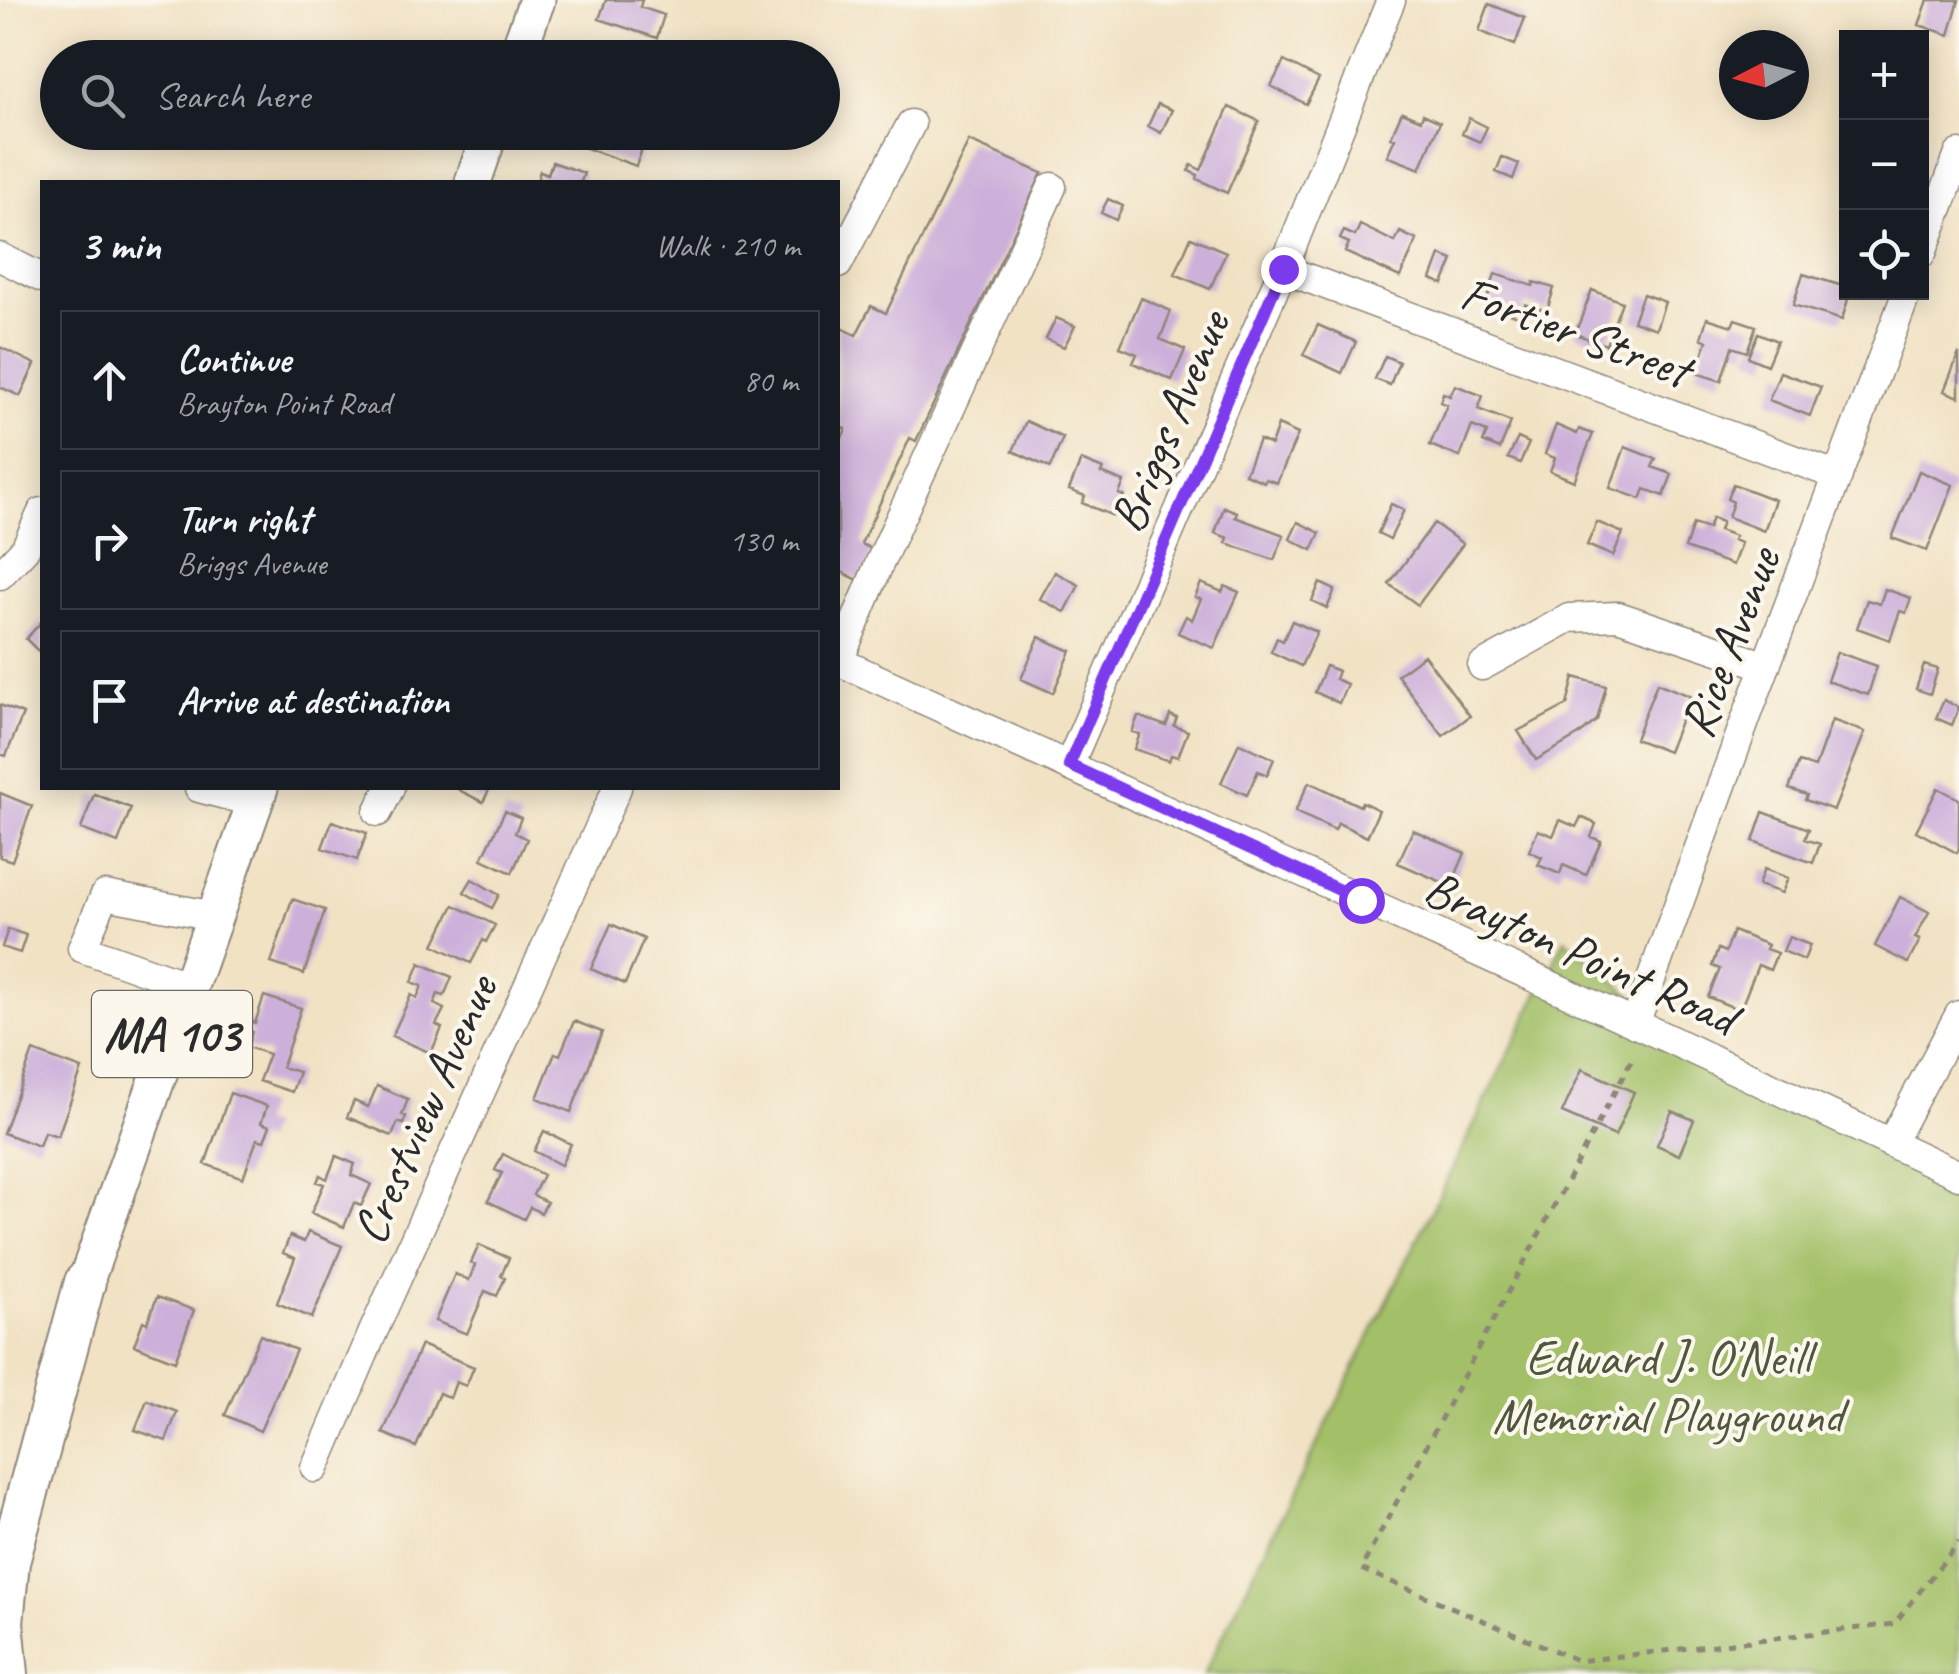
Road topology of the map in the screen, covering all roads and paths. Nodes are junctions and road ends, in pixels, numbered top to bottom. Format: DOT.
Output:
graph roads {
  1 [pos="536,0"];
  2 [pos="1391,0"];
  3 [pos="522,40"];
  4 [pos="911,124"];
  5 [pos="484,150"];
  6 [pos="1959,154"];
  7 [pos="474,180"];
  8 [pos="1052,187"];
  9 [pos="1929,234"];
  10 [pos="0,258"];
  11 [pos="840,260"];
  12 [pos="1283,269"];
  13 [pos="40,277"];
  14 [pos="1904,300"];
  15 [pos="1838,476"];
  16 [pos="40,516"];
  17 [pos="0,575"];
  18 [pos="840,600"];
  19 [pos="856,620"];
  20 [pos="840,656"];
  21 [pos="840,662"];
  22 [pos="1482,666"];
  23 [pos="1766,666"];
  24 [pos="1069,765"];
  25 [pos="216,790"];
  26 [pos="616,790"];
  27 [pos="258,795"];
  28 [pos="214,916"];
  29 [pos="189,986"];
  30 [pos="1959,1015"];
  31 [pos="1635,1024"];
  32 [pos="1631,1061"];
  33 [pos="1891,1143"];
  34 [pos="1959,1174"];
  35 [pos="85,1282"];
  36 [pos="315,1468"];
  37 [pos="0,1527"];
  38 [pos="1959,1542"];
  39 [pos="8,1674"];
  1 -- 3 [label="main road"];
  2 -- 12 [label="street, Briggs Avenue"];
  4 -- 11 [label="street"];
  5 -- 7 [label="main road"];
  6 -- 9 [label="street"];
  8 -- 19 [label="street"];
  10 -- 13 [label="street"];
  12 -- 15 [label="street, Fortier Street"];
  12 -- 24 [label="street, Briggs Avenue"];
  14 -- 15 [label="street, Rice Avenue"];
  15 -- 23 [label="street, Rice Avenue"];
  16 -- 17 [label="street"];
  18 -- 19 [label="street"];
  19 -- 20 [label="street"];
  21 -- 24 [label="street, Brayton Point Road"];
  22 -- 23 [label="street"];
  23 -- 31 [label="street, Rice Avenue"];
  24 -- 31 [label="street, Brayton Point Road"];
  25 -- 27 [label="street"];
  26 -- 36 [label="street, Crestview Avenue"];
  27 -- 28 [label="main road, MA 103"];
  28 -- 29 [label="main road, MA 103"];
  28 -- 29 [label="street"];
  29 -- 35 [label="main road, MA 103"];
  30 -- 33 [label="street"];
  31 -- 33 [label="street, Brayton Point Road"];
  32 -- 38 [label="path"];
  33 -- 34 [label="street, Brayton Point Road"];
  35 -- 37 [label="main road, MA 103"];
  35 -- 39 [label="highway"];
}
